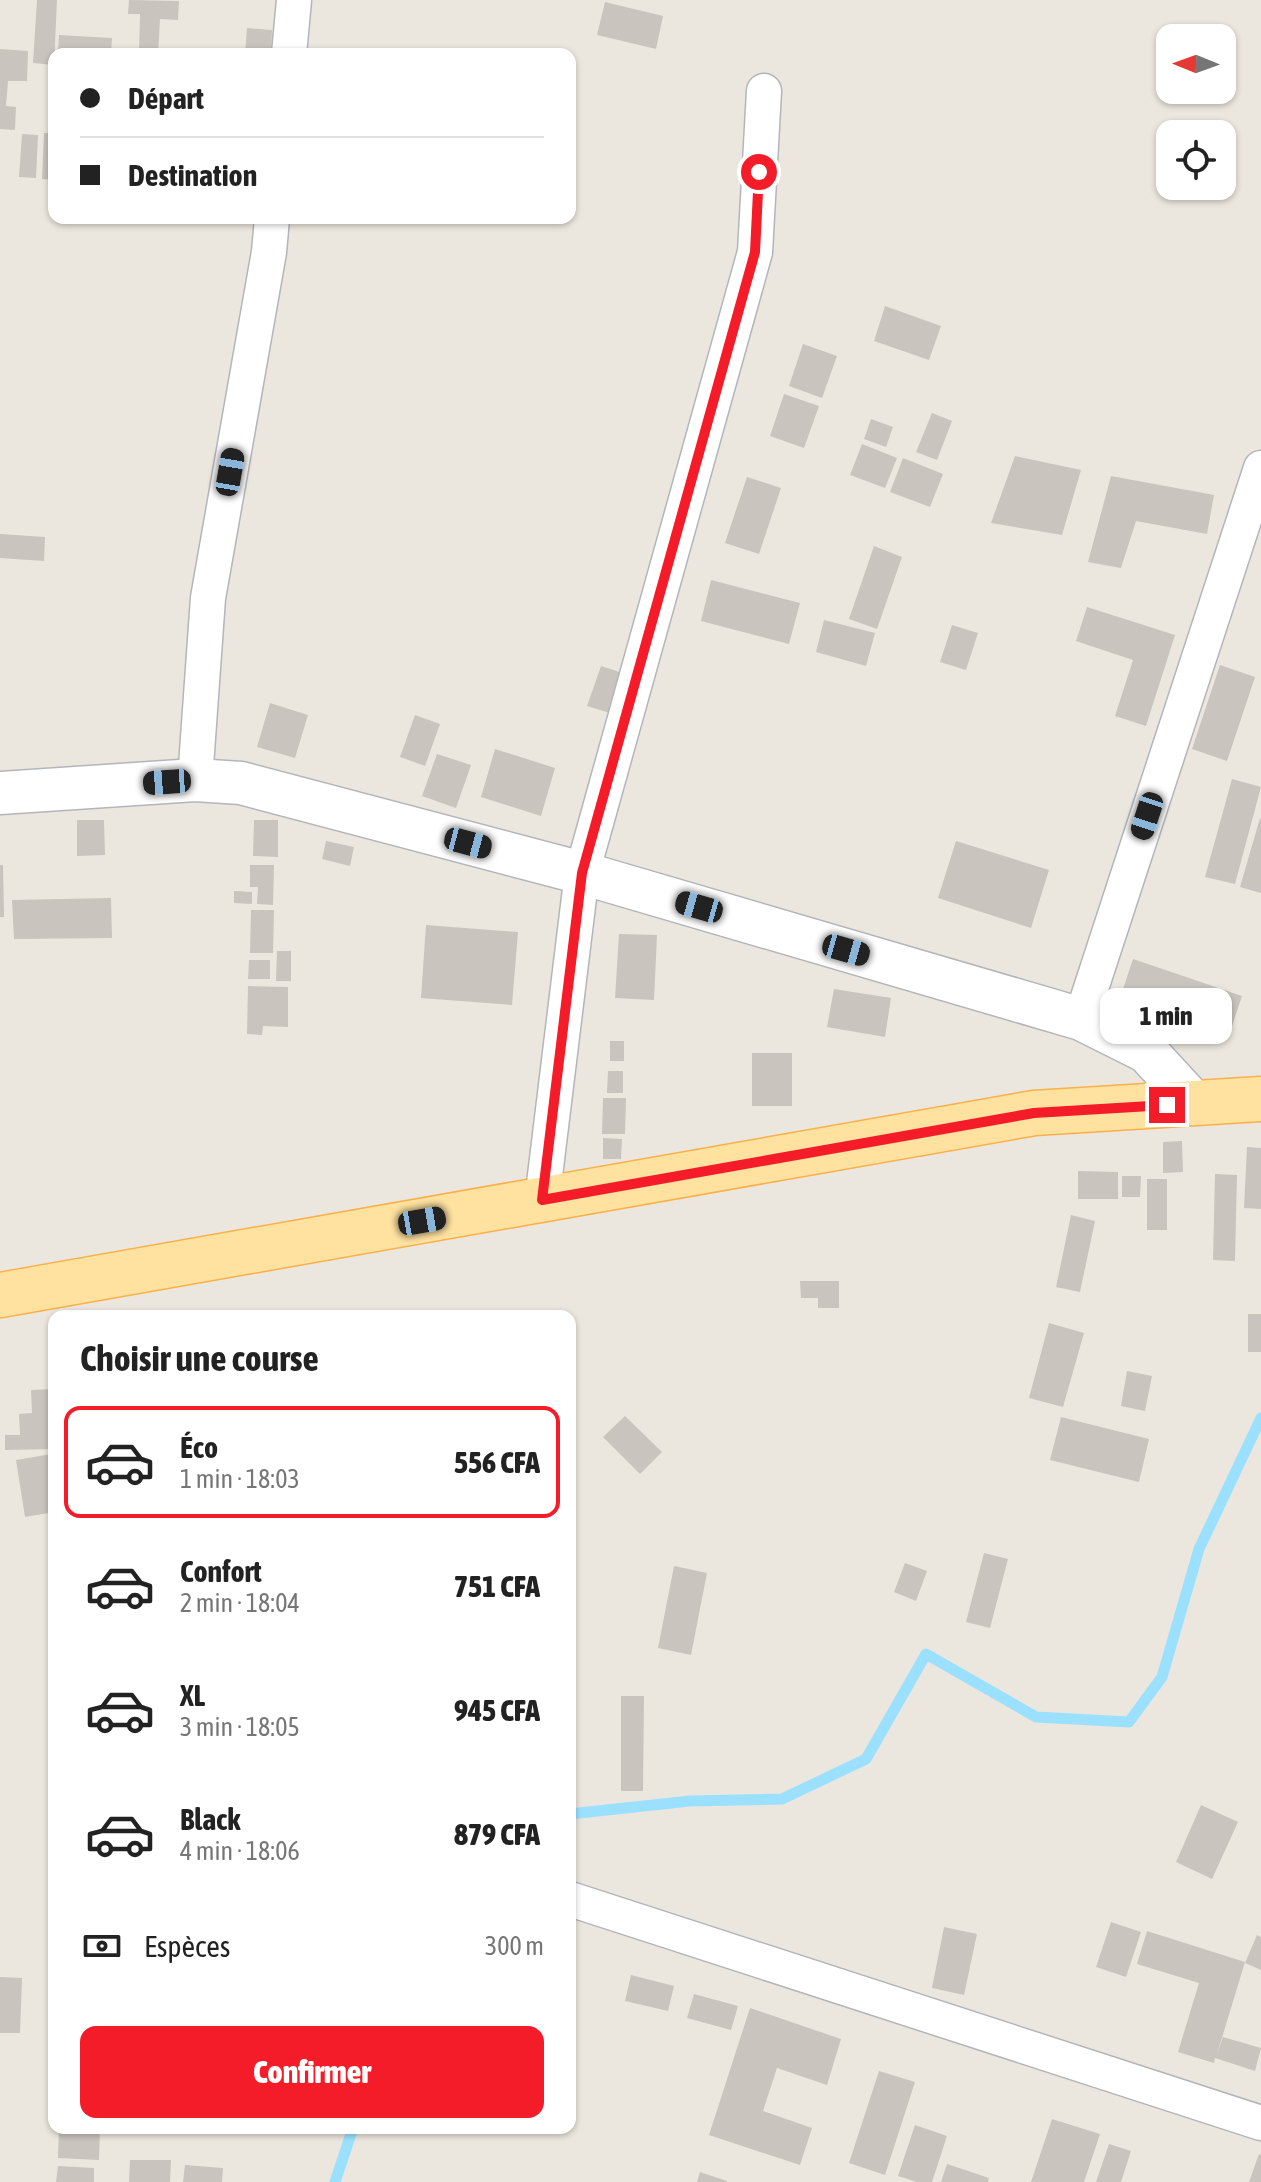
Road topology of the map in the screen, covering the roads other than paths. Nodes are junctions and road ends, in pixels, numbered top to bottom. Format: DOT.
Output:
graph roads {
  1 [pos="294,0"];
  2 [pos="290,48"];
  3 [pos="764,91"];
  4 [pos="271,224"];
  5 [pos="1261,468"];
  6 [pos="195,780"];
  7 [pos="0,793"];
  8 [pos="582,873"];
  9 [pos="1081,1019"];
  10 [pos="1261,1099"];
  11 [pos="1194,1103"];
  12 [pos="542,1200"];
  13 [pos="0,1295"];
  14 [pos="576,1901"];
  15 [pos="1261,2123"];
  1 -- 2 [label="street"];
  3 -- 8 [label="street"];
  4 -- 6 [label="street"];
  5 -- 9 [label="street"];
  6 -- 7 [label="street"];
  6 -- 8 [label="street"];
  8 -- 9 [label="street"];
  8 -- 12 [label="street"];
  9 -- 11 [label="street"];
  10 -- 11 [label="main road"];
  11 -- 12 [label="main road"];
  12 -- 13 [label="main road"];
  14 -- 15 [label="street"];
}
